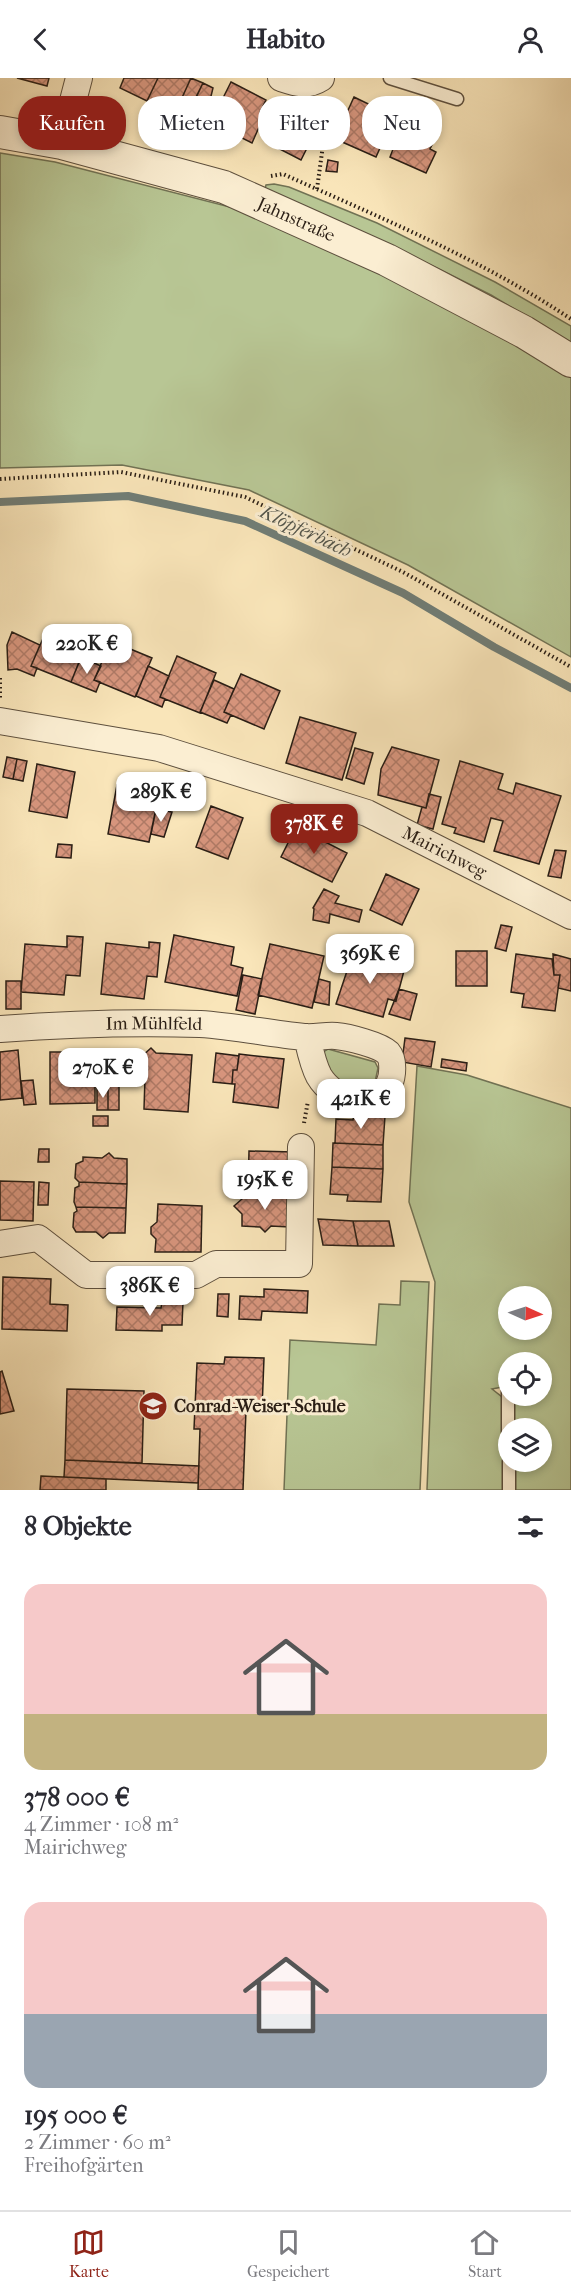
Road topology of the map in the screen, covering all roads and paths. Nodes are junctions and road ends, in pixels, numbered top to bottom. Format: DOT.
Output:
graph roads {
  1 [pos="79,78"];
  2 [pos="281,78"];
  3 [pos="390,78"];
  4 [pos="325,88"];
  5 [pos="74,96"];
  6 [pos="457,99"];
  7 [pos="0,132"];
  8 [pos="18,135"];
  9 [pos="88,150"];
  10 [pos="316,189"];
  11 [pos="571,361"];
  12 [pos="0,479"];
  13 [pos="571,667"];
  14 [pos="0,721"];
  15 [pos="571,916"];
  16 [pos="0,1029"];
  17 [pos="307,1037"];
  18 [pos="319,1076"];
  19 [pos="302,1147"];
  20 [pos="0,1244"];
  21 [pos="509,1472"];
  22 [pos="509,1490"];
  1 -- 5 [label="street"];
  2 -- 4 [label="street"];
  3 -- 6 [label="lane"];
  4 -- 10 [label="path"];
  7 -- 8 [label="street, Jahnstraße"];
  9 -- 11 [label="street, Jahnstraße"];
  12 -- 13 [label="path"];
  14 -- 15 [label="street, Mairichweg"];
  16 -- 17 [label="street, Im Mühlfeld"];
  17 -- 18 [label="street"];
  17 -- 18 [label="street, Im Mühlfeld"];
  18 -- 19 [label="path"];
  19 -- 20 [label="street"];
  21 -- 22 [label="lane"];
}
